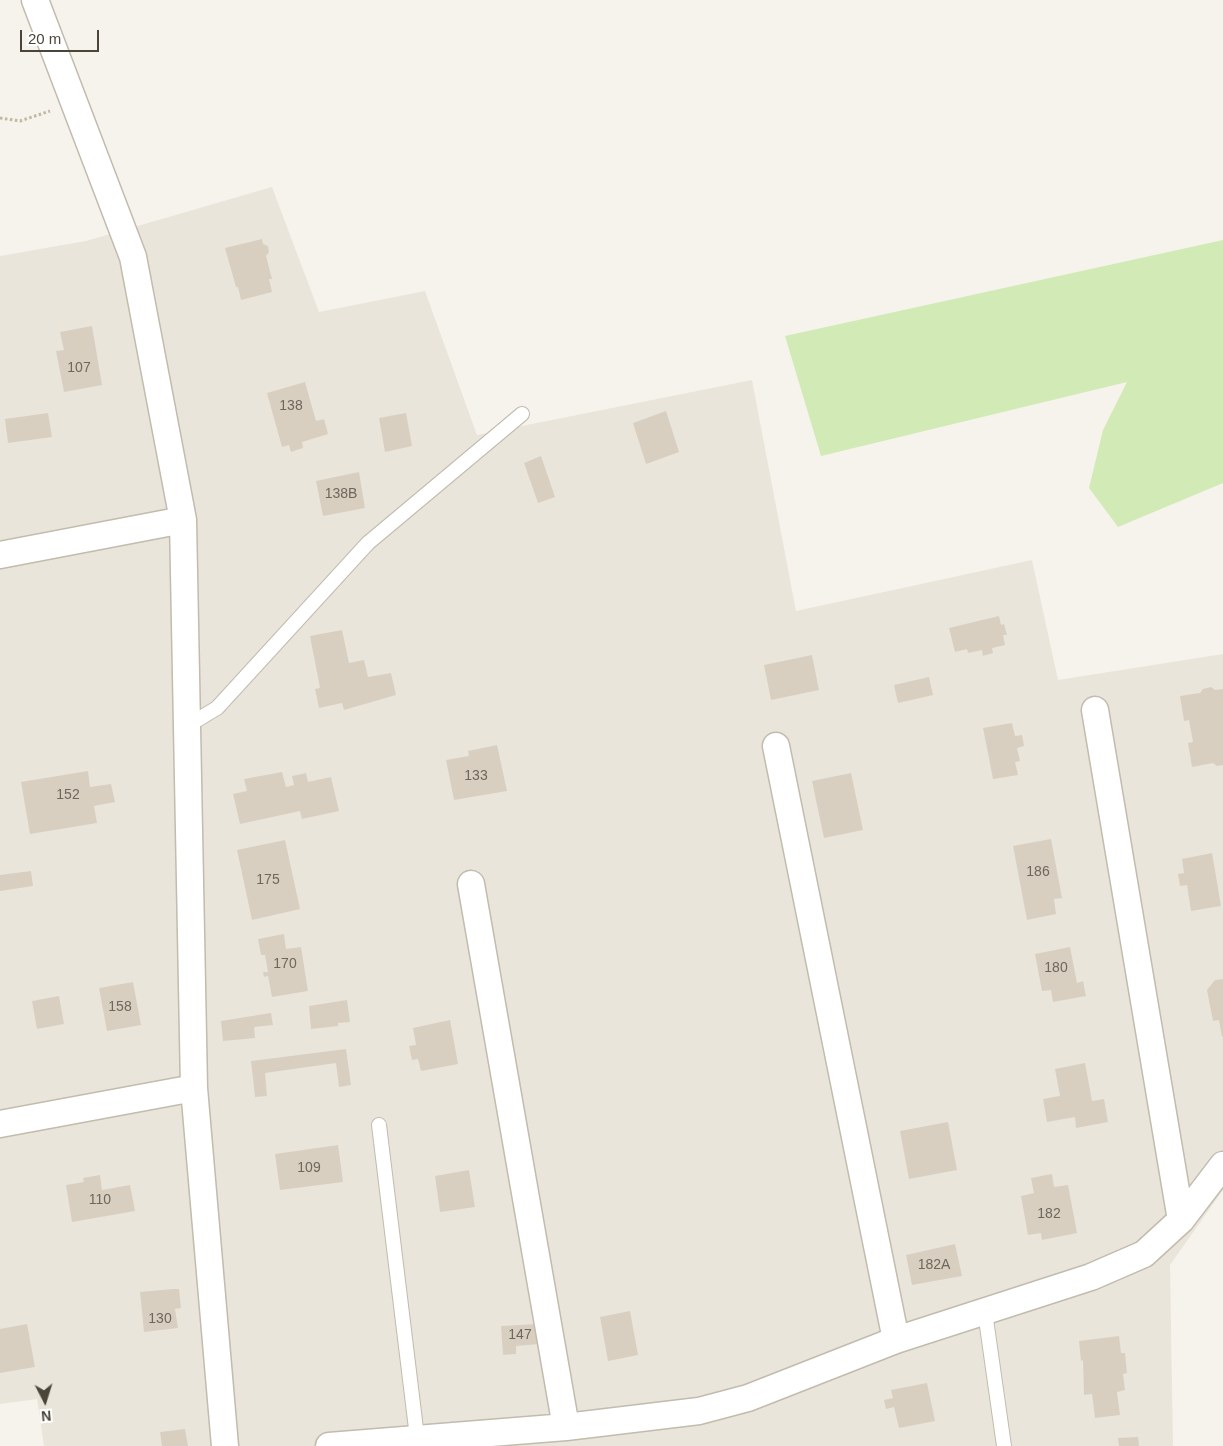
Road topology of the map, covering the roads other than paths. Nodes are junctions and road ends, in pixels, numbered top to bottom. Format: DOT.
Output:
graph roads {
  1 [pos="35,0"];
  2 [pos="522,414"];
  3 [pos="182,520"];
  4 [pos="0,556"];
  5 [pos="1095,710"];
  6 [pos="187,726"];
  7 [pos="776,746"];
  8 [pos="471,884"];
  9 [pos="194,1088"];
  10 [pos="0,1124"];
  11 [pos="379,1125"];
  12 [pos="1223,1165"];
  13 [pos="1181,1220"];
  14 [pos="985,1312"];
  15 [pos="896,1340"];
  16 [pos="566,1427"];
  17 [pos="417,1438"];
  18 [pos="225,1446"];
  19 [pos="329,1446"];
  20 [pos="1004,1446"];
  1 -- 3 [label="street"];
  2 -- 6 [label="lane"];
  3 -- 4 [label="street"];
  3 -- 6 [label="street"];
  5 -- 13 [label="street"];
  6 -- 9 [label="street"];
  7 -- 15 [label="street"];
  8 -- 16 [label="street"];
  9 -- 10 [label="street"];
  9 -- 18 [label="street"];
  11 -- 17 [label="lane"];
  12 -- 13 [label="street"];
  13 -- 14 [label="street"];
  14 -- 15 [label="street"];
  14 -- 20 [label="lane"];
  15 -- 16 [label="street"];
  16 -- 17 [label="street"];
  17 -- 19 [label="street"];
}
